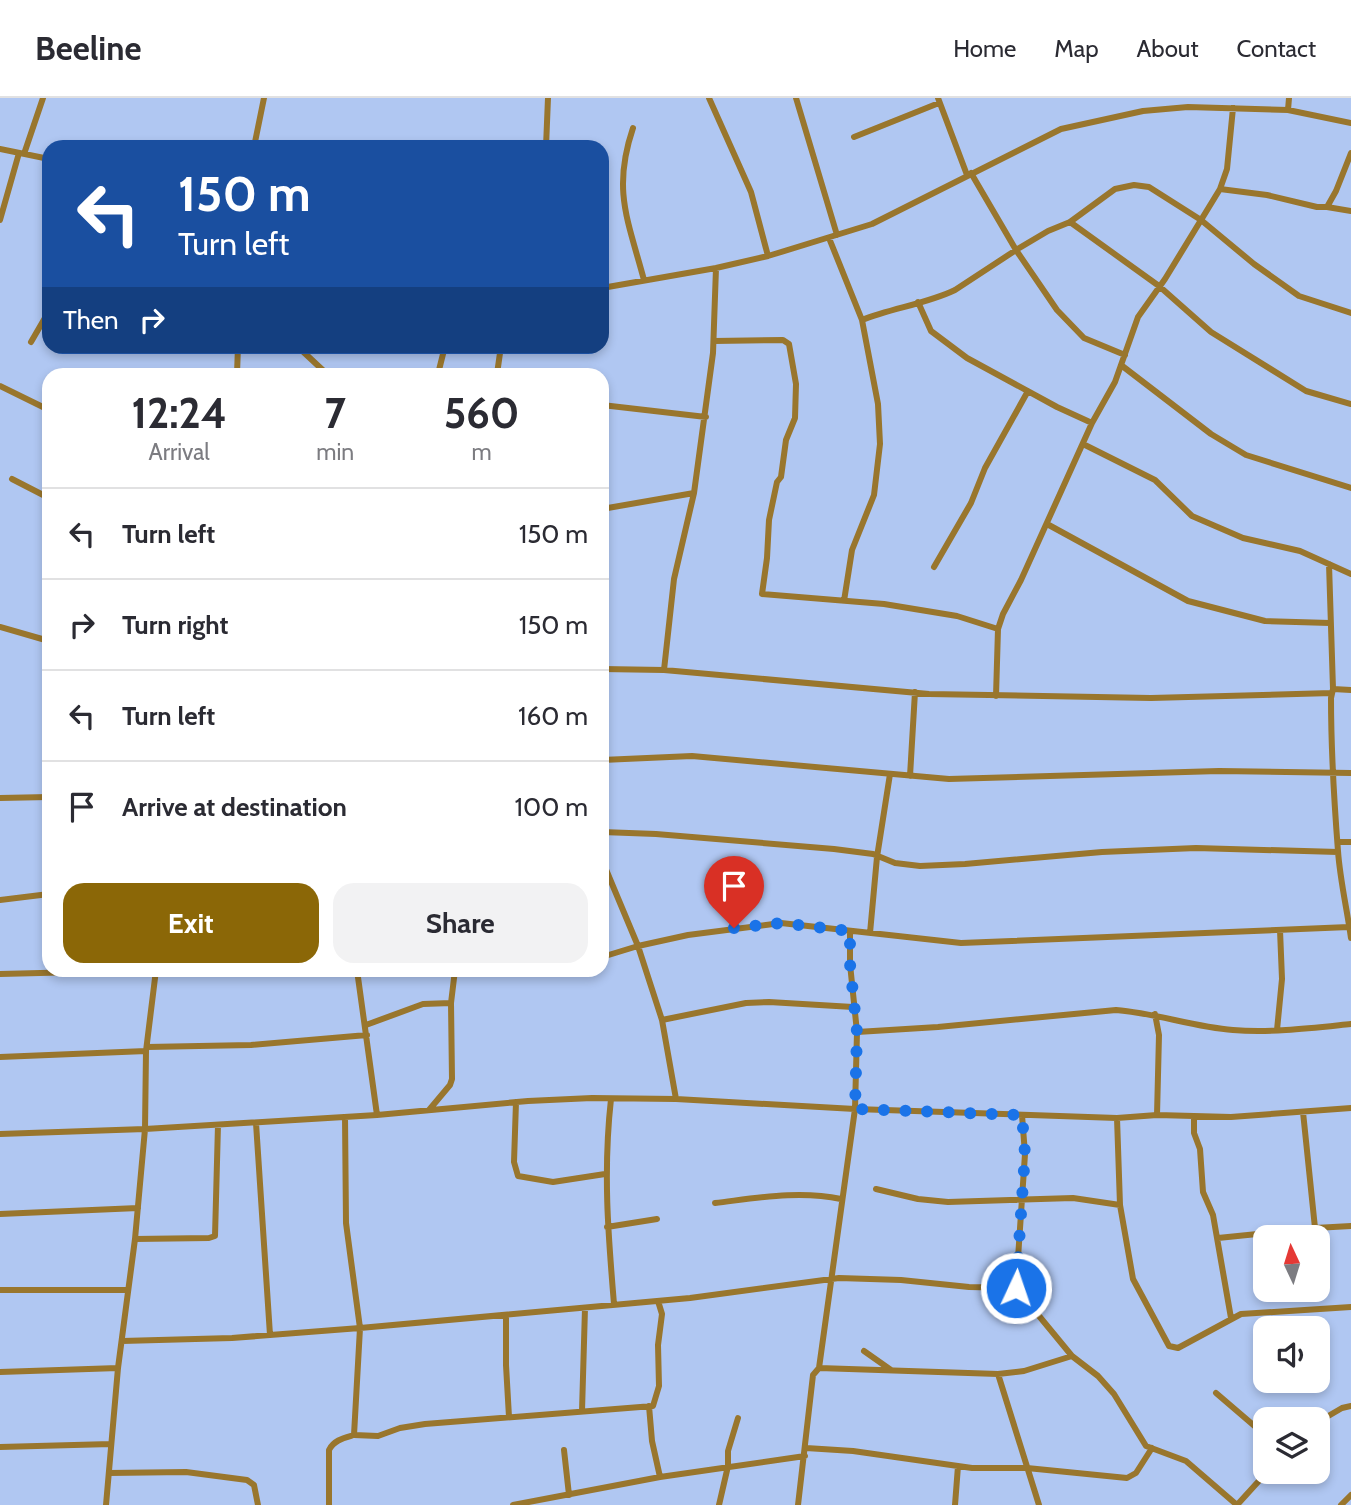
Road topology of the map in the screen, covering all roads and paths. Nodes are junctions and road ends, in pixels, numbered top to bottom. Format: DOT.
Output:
graph roads {
  1 [pos="43,98"];
  2 [pos="264,98"];
  3 [pos="548,98"];
  4 [pos="709,98"];
  5 [pos="796,98"];
  6 [pos="1289,98"];
  7 [pos="938,101"];
  8 [pos="1233,108"];
  9 [pos="1288,110"];
  10 [pos="1351,123"];
  11 [pos="633,128"];
  12 [pos="854,136"];
  13 [pos="255,140"];
  14 [pos="546,140"];
  15 [pos="0,149"];
  16 [pos="22,153"];
  17 [pos="1351,153"];
  18 [pos="42,157"];
  19 [pos="969,174"];
  20 [pos="1220,190"];
  21 [pos="1327,208"];
  22 [pos="1351,211"];
  23 [pos="0,220"];
  24 [pos="1201,220"];
  25 [pos="1070,222"];
  26 [pos="833,236"];
  27 [pos="1016,250"];
  28 [pos="768,256"];
  29 [pos="716,268"];
  30 [pos="644,280"];
  31 [pos="1159,286"];
  32 [pos="609,287"];
  33 [pos="918,302"];
  34 [pos="1351,313"];
  35 [pos="862,320"];
  36 [pos="42,324"];
  37 [pos="714,341"];
  38 [pos="31,342"];
  39 [pos="303,354"];
  40 [pos="1125,355"];
  41 [pos="1121,365"];
  42 [pos="315,368"];
  43 [pos="0,386"];
  44 [pos="1028,391"];
  45 [pos="1351,404"];
  46 [pos="609,406"];
  47 [pos="42,407"];
  48 [pos="706,417"];
  49 [pos="1092,423"];
  50 [pos="1083,444"];
  51 [pos="12,479"];
  52 [pos="1351,488"];
  53 [pos="694,493"];
  54 [pos="42,494"];
  55 [pos="609,508"];
  56 [pos="1046,524"];
  57 [pos="1329,564"];
  58 [pos="934,567"];
  59 [pos="1351,574"];
  60 [pos="844,601"];
  61 [pos="1330,623"];
  62 [pos="0,627"];
  63 [pos="998,629"];
  64 [pos="42,639"];
  65 [pos="609,669"];
  66 [pos="664,670"];
  67 [pos="1351,690"];
  68 [pos="1332,691"];
  69 [pos="915,692"];
  70 [pos="996,696"];
  71 [pos="609,760"];
  72 [pos="1333,772"];
  73 [pos="1351,773"];
  74 [pos="890,774"];
  75 [pos="910,776"];
  76 [pos="42,797"];
  77 [pos="0,798"];
  78 [pos="609,832"];
  79 [pos="1338,842"];
  80 [pos="1351,842"];
  81 [pos="1338,852"];
  82 [pos="877,857"];
  83 [pos="609,884"];
  84 [pos="42,895"];
  85 [pos="0,900"];
  86 [pos="1350,923"];
  87 [pos="1280,930"];
  88 [pos="850,931"];
  89 [pos="870,933"];
  90 [pos="1351,938"];
  91 [pos="638,946"];
  92 [pos="609,955"];
  93 [pos="42,973"];
  94 [pos="0,974"];
  95 [pos="157,977"];
  96 [pos="358,977"];
  97 [pos="454,977"];
  98 [pos="451,1003"];
  99 [pos="853,1007"];
  100 [pos="1155,1014"];
  101 [pos="662,1020"];
  102 [pos="1351,1024"];
  103 [pos="366,1026"];
  104 [pos="1277,1030"];
  105 [pos="857,1032"];
  106 [pos="367,1035"];
  107 [pos="146,1049"];
  108 [pos="0,1057"];
  109 [pos="676,1099"];
  110 [pos="611,1100"];
  111 [pos="516,1102"];
  112 [pos="1351,1108"];
  113 [pos="855,1109"];
  114 [pos="429,1111"];
  115 [pos="1303,1112"];
  116 [pos="377,1115"];
  117 [pos="1022,1115"];
  118 [pos="1157,1115"];
  119 [pos="345,1117"];
  120 [pos="1194,1117"];
  121 [pos="1117,1118"];
  122 [pos="256,1123"];
  123 [pos="218,1125"];
  124 [pos="145,1129"];
  125 [pos="0,1134"];
  126 [pos="605,1174"];
  127 [pos="876,1189"];
  128 [pos="1022,1198"];
  129 [pos="841,1199"];
  130 [pos="715,1203"];
  131 [pos="1119,1205"];
  132 [pos="138,1208"];
  133 [pos="0,1214"];
  134 [pos="657,1219"];
  135 [pos="1315,1225"];
  136 [pos="1351,1226"];
  137 [pos="607,1227"];
  138 [pos="1330,1227"];
  139 [pos="1253,1234"];
  140 [pos="1218,1238"];
  141 [pos="135,1239"];
  142 [pos="831,1280"];
  143 [pos="1016,1288"];
  144 [pos="0,1290"];
  145 [pos="128,1290"];
  146 [pos="658,1301"];
  147 [pos="614,1304"];
  148 [pos="1351,1307"];
  149 [pos="585,1308"];
  150 [pos="506,1315"];
  151 [pos="1231,1318"];
  152 [pos="360,1328"];
  153 [pos="270,1335"];
  154 [pos="122,1341"];
  155 [pos="864,1351"];
  156 [pos="1072,1356"];
  157 [pos="118,1368"];
  158 [pos="819,1368"];
  159 [pos="891,1370"];
  160 [pos="0,1372"];
  161 [pos="998,1374"];
  162 [pos="1216,1394"];
  163 [pos="649,1406"];
  164 [pos="1351,1406"];
  165 [pos="582,1411"];
  166 [pos="1330,1415"];
  167 [pos="509,1417"];
  168 [pos="738,1418"];
  169 [pos="1253,1425"];
  170 [pos="354,1435"];
  171 [pos="111,1444"];
  172 [pos="0,1447"];
  173 [pos="1152,1448"];
  174 [pos="564,1450"];
  175 [pos="806,1452"];
  176 [pos="728,1466"];
  177 [pos="958,1466"];
  178 [pos="1027,1468"];
  179 [pos="109,1473"];
  180 [pos="660,1477"];
  181 [pos="1256,1484"];
  182 [pos="569,1495"];
  183 [pos="1351,1495"];
  184 [pos="106,1505"];
  185 [pos="258,1505"];
  186 [pos="329,1505"];
  187 [pos="513,1505"];
  188 [pos="719,1505"];
  189 [pos="798,1505"];
  190 [pos="955,1505"];
  191 [pos="1039,1505"];
  192 [pos="1237,1505"];
  193 [pos="1341,1505"];
  1 -- 16 [label="street"];
  2 -- 13 [label="street"];
  3 -- 14 [label="street"];
  4 -- 28 [label="street"];
  5 -- 26 [label="street"];
  6 -- 9 [label="street"];
  7 -- 12 [label="street"];
  7 -- 19 [label="street"];
  8 -- 9 [label="street"];
  8 -- 19 [label="street"];
  8 -- 20 [label="street"];
  9 -- 10 [label="street"];
  11 -- 30 [label="street"];
  15 -- 16 [label="street"];
  16 -- 18 [label="street"];
  16 -- 23 [label="street"];
  17 -- 21 [label="street"];
  19 -- 26 [label="street"];
  19 -- 27 [label="street"];
  20 -- 21 [label="street"];
  20 -- 24 [label="street"];
  21 -- 22 [label="street"];
  24 -- 25 [label="street"];
  24 -- 31 [label="street"];
  24 -- 34 [label="street"];
  25 -- 27 [label="street"];
  25 -- 31 [label="street"];
  26 -- 28 [label="street"];
  26 -- 35 [label="street"];
  27 -- 33 [label="street"];
  27 -- 40 [label="street"];
  28 -- 29 [label="street"];
  29 -- 30 [label="street"];
  29 -- 37 [label="street"];
  30 -- 32 [label="street"];
  31 -- 40 [label="street"];
  31 -- 45 [label="street"];
  33 -- 35 [label="street"];
  33 -- 44 [label="street"];
  35 -- 60 [label="street"];
  36 -- 38 [label="street"];
  37 -- 48 [label="street"];
  37 -- 60 [label="street"];
  39 -- 42 [label="street"];
  40 -- 41 [label="street"];
  41 -- 49 [label="street"];
  41 -- 52 [label="street"];
  43 -- 47 [label="street"];
  44 -- 49 [label="street"];
  44 -- 58 [label="street"];
  46 -- 48 [label="street"];
  48 -- 53 [label="street"];
  49 -- 50 [label="street"];
  50 -- 56 [label="street"];
  50 -- 57 [label="street"];
  51 -- 54 [label="street"];
  53 -- 55 [label="street"];
  53 -- 66 [label="street"];
  56 -- 61 [label="street"];
  56 -- 63 [label="street"];
  57 -- 59 [label="street"];
  57 -- 61 [label="street"];
  60 -- 63 [label="street"];
  61 -- 68 [label="street"];
  62 -- 64 [label="street"];
  63 -- 70 [label="street"];
  65 -- 66 [label="street"];
  66 -- 69 [label="street"];
  67 -- 68 [label="street"];
  68 -- 70 [label="street"];
  68 -- 72 [label="street"];
  69 -- 70 [label="street"];
  69 -- 75 [label="street"];
  71 -- 74 [label="street"];
  72 -- 73 [label="street"];
  72 -- 75 [label="street"];
  72 -- 79 [label="street"];
  74 -- 75 [label="street"];
  74 -- 82 [label="street"];
  76 -- 77 [label="street"];
  78 -- 82 [label="street"];
  79 -- 80 [label="street"];
  79 -- 81 [label="street"];
  81 -- 82 [label="street"];
  81 -- 86 [label="street"];
  82 -- 89 [label="street"];
  83 -- 91 [label="street"];
  84 -- 85 [label="street"];
  86 -- 87 [label="street"];
  86 -- 90 [label="street"];
  87 -- 89 [label="street"];
  87 -- 104 [label="street"];
  88 -- 89 [label="street"];
  88 -- 91 [label="street"];
  88 -- 99 [label="street"];
  91 -- 92 [label="street"];
  91 -- 101 [label="street"];
  93 -- 94 [label="street"];
  95 -- 107 [label="street"];
  96 -- 103 [label="street"];
  97 -- 98 [label="street"];
  98 -- 103 [label="street"];
  98 -- 114 [label="street"];
  99 -- 101 [label="street"];
  99 -- 105 [label="street"];
  100 -- 104 [label="street"];
  100 -- 105 [label="street"];
  100 -- 118 [label="street"];
  101 -- 109 [label="street"];
  102 -- 104 [label="street"];
  103 -- 106 [label="street"];
  105 -- 113 [label="street"];
  106 -- 107 [label="street"];
  106 -- 116 [label="street"];
  107 -- 108 [label="street"];
  107 -- 124 [label="street"];
  109 -- 110 [label="street"];
  109 -- 113 [label="street"];
  110 -- 111 [label="street"];
  110 -- 126 [label="street"];
  111 -- 114 [label="street"];
  111 -- 126 [label="street"];
  112 -- 115 [label="street"];
  113 -- 117 [label="street"];
  113 -- 129 [label="street"];
  114 -- 116 [label="street"];
  115 -- 120 [label="street"];
  115 -- 135 [label="street"];
  116 -- 119 [label="street"];
  117 -- 121 [label="street"];
  117 -- 128 [label="street"];
  118 -- 120 [label="street"];
  118 -- 121 [label="street"];
  119 -- 122 [label="street"];
  119 -- 152 [label="street"];
  120 -- 140 [label="street"];
  121 -- 131 [label="street"];
  122 -- 123 [label="street"];
  122 -- 153 [label="street"];
  123 -- 124 [label="street"];
  123 -- 141 [label="street"];
  124 -- 125 [label="street"];
  124 -- 132 [label="street"];
  126 -- 137 [label="street"];
  127 -- 128 [label="street"];
  128 -- 131 [label="street"];
  128 -- 143 [label="street"];
  129 -- 130 [label="street"];
  129 -- 142 [label="street"];
  131 -- 151 [label="street"];
  132 -- 133 [label="street"];
  132 -- 141 [label="street"];
  134 -- 137 [label="street"];
  136 -- 138 [label="street"];
  137 -- 147 [label="street"];
  139 -- 140 [label="street"];
  140 -- 151 [label="street"];
  141 -- 145 [label="street"];
  142 -- 143 [label="street"];
  142 -- 146 [label="street"];
  142 -- 158 [label="street"];
  143 -- 156 [label="street"];
  144 -- 145 [label="street"];
  145 -- 154 [label="street"];
  146 -- 147 [label="street"];
  146 -- 163 [label="street"];
  147 -- 149 [label="street"];
  148 -- 151 [label="street"];
  149 -- 150 [label="street"];
  149 -- 165 [label="street"];
  150 -- 152 [label="street"];
  150 -- 167 [label="street"];
  152 -- 153 [label="street"];
  152 -- 170 [label="street"];
  153 -- 154 [label="street"];
  154 -- 157 [label="street"];
  155 -- 159 [label="street"];
  156 -- 161 [label="street"];
  156 -- 173 [label="street"];
  157 -- 160 [label="street"];
  157 -- 171 [label="street"];
  158 -- 159 [label="street"];
  158 -- 175 [label="street"];
  159 -- 161 [label="street"];
  161 -- 178 [label="street"];
  162 -- 169 [label="street"];
  163 -- 165 [label="street"];
  163 -- 180 [label="street"];
  164 -- 166 [label="street"];
  165 -- 167 [label="street"];
  167 -- 170 [label="street"];
  168 -- 176 [label="street"];
  170 -- 186 [label="street"];
  171 -- 172 [label="street"];
  171 -- 179 [label="street"];
  173 -- 178 [label="street"];
  173 -- 192 [label="street"];
  174 -- 182 [label="street"];
  175 -- 176 [label="street"];
  175 -- 177 [label="street"];
  175 -- 189 [label="street"];
  176 -- 180 [label="street"];
  176 -- 188 [label="street"];
  177 -- 178 [label="street"];
  177 -- 190 [label="street"];
  178 -- 191 [label="street"];
  179 -- 184 [label="street"];
  179 -- 185 [label="street"];
  180 -- 182 [label="street"];
  181 -- 192 [label="street"];
  182 -- 187 [label="street"];
  183 -- 193 [label="street"];
}
